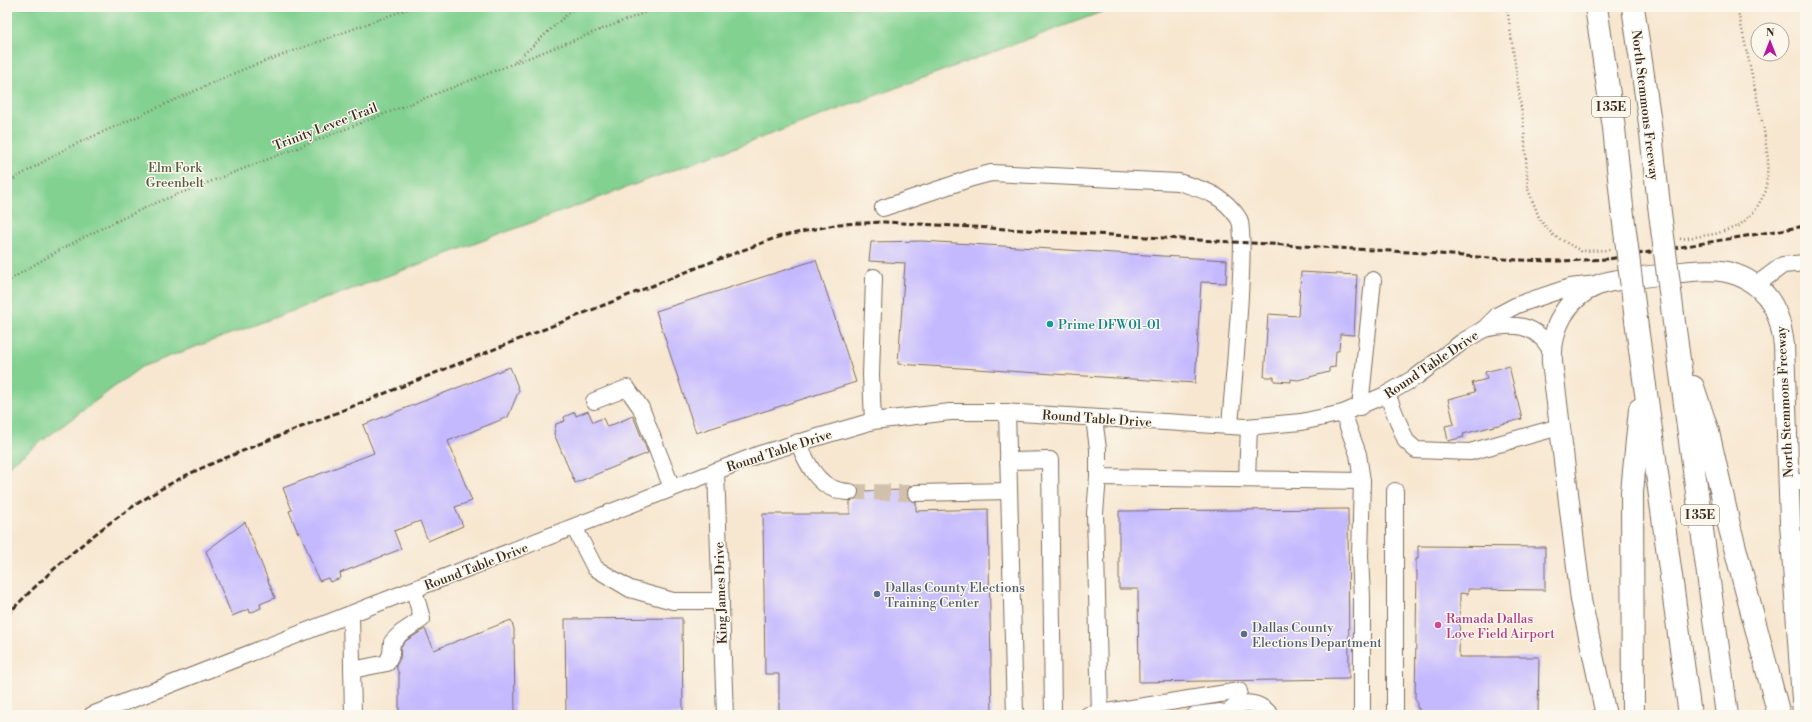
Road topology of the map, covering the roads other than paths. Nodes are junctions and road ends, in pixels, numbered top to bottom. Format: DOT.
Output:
graph roads {
  1 [pos="1596,7"];
  2 [pos="1633,7"];
  3 [pos="883,208"];
  4 [pos="1805,263"];
  5 [pos="874,276"];
  6 [pos="1373,280"];
  7 [pos="1599,284"];
  8 [pos="1756,285"];
  9 [pos="1484,329"];
  10 [pos="1676,338"];
  11 [pos="1551,351"];
  12 [pos="1644,374"];
  13 [pos="1387,394"];
  14 [pos="594,401"];
  15 [pos="1360,406"];
  16 [pos="1007,412"];
  17 [pos="1343,412"];
  18 [pos="1094,418"];
  19 [pos="873,421"];
  20 [pos="1230,426"];
  21 [pos="1248,427"];
  22 [pos="1559,427"];
  23 [pos="798,442"];
  24 [pos="1008,461"];
  25 [pos="716,471"];
  26 [pos="1098,477"];
  27 [pos="1247,479"];
  28 [pos="1362,481"];
  29 [pos="1797,482"];
  30 [pos="672,488"];
  31 [pos="1009,491"];
  32 [pos="1396,491"];
  33 [pos="850,492"];
  34 [pos="916,493"];
  35 [pos="574,527"];
  36 [pos="414,590"];
  37 [pos="721,601"];
  38 [pos="351,615"];
  39 [pos="352,670"];
  40 [pos="1240,691"];
  41 [pos="1096,714"];
  42 [pos="92,715"];
  43 [pos="353,715"];
  44 [pos="725,715"];
  45 [pos="1015,715"];
  46 [pos="1053,715"];
  47 [pos="1195,715"];
  48 [pos="1224,715"];
  49 [pos="1271,715"];
  50 [pos="1362,715"];
  51 [pos="1395,715"];
  52 [pos="1606,715"];
  53 [pos="1633,715"];
  54 [pos="1690,715"];
  55 [pos="1727,715"];
  56 [pos="1779,715"];
  57 [pos="1803,715"];
  1 -- 12 [label="highway, I 35E, bridge"];
  2 -- 10 [label="highway, North Stemmons Freeway / I 35E, bridge"];
  3 -- 20 [label="street"];
  4 -- 8 [label="street"];
  5 -- 19 [label="street"];
  6 -- 15 [label="street"];
  7 -- 8 [label="main road, North Stemmons Freeway"];
  7 -- 9 [label="street, Round Table Drive"];
  7 -- 11 [label="main road, North Stemmons Freeway"];
  8 -- 29 [label="main road, North Stemmons Freeway"];
  9 -- 11 [label="street, Round Table Drive"];
  9 -- 13 [label="street, Round Table Drive"];
  10 -- 55 [label="highway, North Stemmons Freeway / I 35E"];
  10 -- 56 [label="highway"];
  11 -- 22 [label="main road, North Stemmons Freeway"];
  12 -- 53 [label="highway"];
  12 -- 54 [label="highway, I 35E"];
  13 -- 15 [label="street, Round Table Drive"];
  13 -- 22 [label="street"];
  14 -- 30 [label="street"];
  15 -- 17 [label="street, Round Table Drive"];
  16 -- 18 [label="street, Round Table Drive"];
  16 -- 19 [label="street, Round Table Drive"];
  16 -- 24 [label="street"];
  17 -- 21 [label="street, Round Table Drive"];
  17 -- 28 [label="street"];
  18 -- 20 [label="street, Round Table Drive"];
  18 -- 26 [label="street"];
  19 -- 23 [label="street, Round Table Drive"];
  20 -- 21 [label="street, Round Table Drive"];
  21 -- 27 [label="street"];
  22 -- 52 [label="main road, North Stemmons Freeway"];
  23 -- 25 [label="street, Round Table Drive"];
  23 -- 33 [label="street"];
  24 -- 31 [label="street"];
  24 -- 46 [label="street"];
  25 -- 30 [label="street, Round Table Drive"];
  25 -- 37 [label="street, King James Drive"];
  26 -- 27 [label="street"];
  26 -- 41 [label="street"];
  27 -- 28 [label="street"];
  28 -- 50 [label="street"];
  29 -- 57 [label="main road, North Stemmons Freeway"];
  30 -- 35 [label="street, Round Table Drive"];
  31 -- 34 [label="street"];
  31 -- 45 [label="street"];
  32 -- 51 [label="street"];
  35 -- 36 [label="street, Round Table Drive"];
  35 -- 37 [label="street"];
  36 -- 38 [label="street, Round Table Drive"];
  36 -- 39 [label="street"];
  37 -- 44 [label="street, King James Drive"];
  38 -- 39 [label="street"];
  38 -- 42 [label="street, Round Table Drive"];
  39 -- 43 [label="street"];
  40 -- 41 [label="street"];
  47 -- 48 [label="street"];
  48 -- 49 [label="street"];
}
